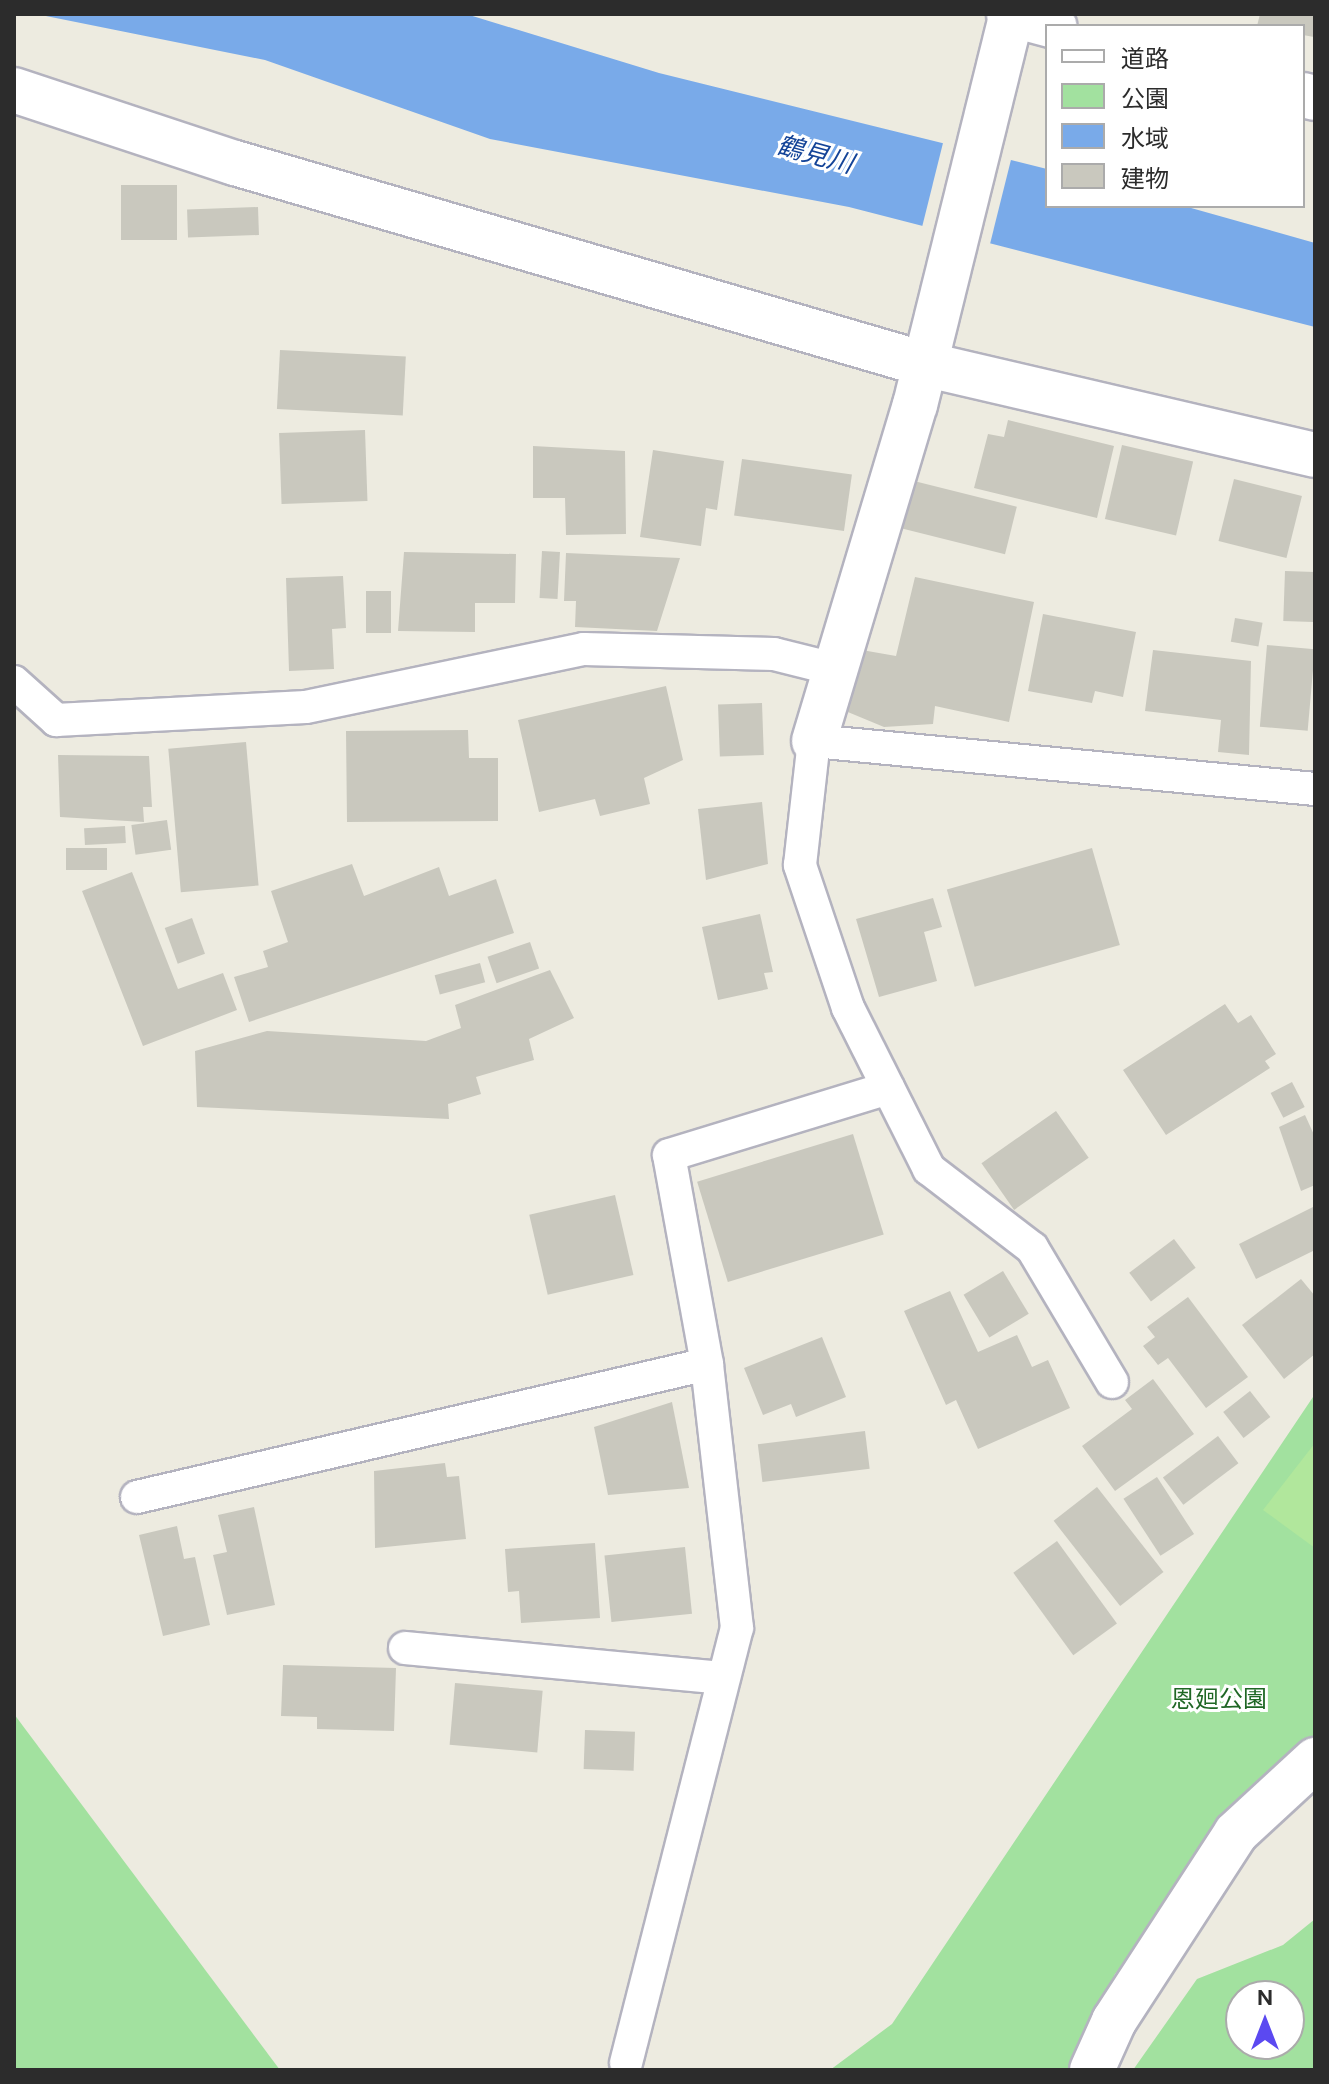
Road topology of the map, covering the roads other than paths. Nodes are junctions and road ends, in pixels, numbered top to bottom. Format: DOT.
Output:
graph roads {
  1 [pos="1010,21"];
  2 [pos="1045,25"];
  3 [pos="14,90"];
  4 [pos="927,351"];
  5 [pos="1315,455"];
  6 [pos="838,670"];
  7 [pos="14,682"];
  8 [pos="814,741"];
  9 [pos="1315,789"];
  10 [pos="888,1088"];
  11 [pos="707,1364"];
  12 [pos="1112,1382"];
  13 [pos="137,1497"];
  14 [pos="405,1648"];
  15 [pos="722,1678"];
  16 [pos="1315,1760"];
  17 [pos="626,2063"];
  18 [pos="1092,2070"];
  1 -- 2 [label="street"];
  1 -- 4 [label="street"];
  3 -- 4 [label="street"];
  4 -- 5 [label="street"];
  4 -- 6 [label="street"];
  6 -- 7 [label="lane"];
  6 -- 8 [label="street"];
  8 -- 9 [label="lane"];
  8 -- 10 [label="lane"];
  10 -- 11 [label="lane"];
  10 -- 12 [label="lane"];
  11 -- 13 [label="lane"];
  11 -- 15 [label="lane"];
  14 -- 15 [label="lane"];
  15 -- 17 [label="lane"];
  16 -- 18 [label="street"];
}
